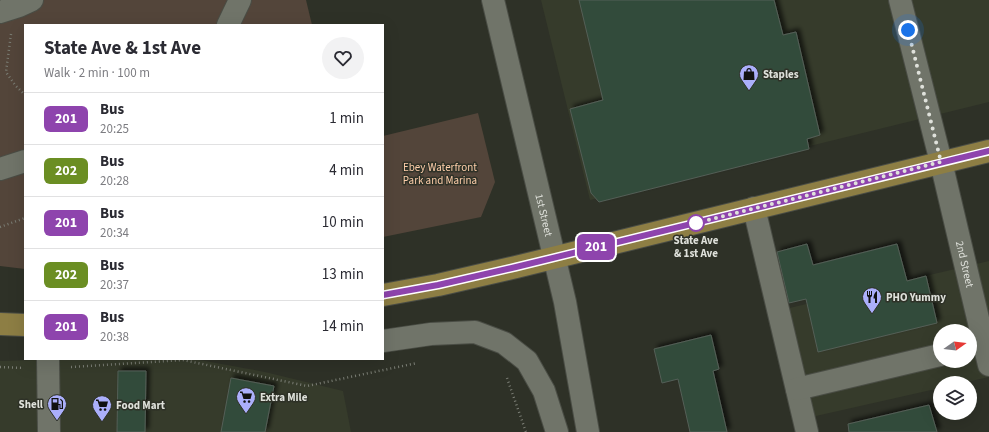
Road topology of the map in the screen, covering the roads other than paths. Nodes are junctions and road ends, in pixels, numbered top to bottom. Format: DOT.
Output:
graph roads {
  1 [pos="32,0"];
  2 [pos="240,0"];
  3 [pos="493,0"];
  4 [pos="900,0"];
  5 [pos="6,20"];
  6 [pos="228,24"];
  7 [pos="989,151"];
  8 [pos="24,161"];
  9 [pos="941,162"];
  10 [pos="0,169"];
  11 [pos="754,208"];
  12 [pos="554,257"];
  13 [pos="384,295"];
  14 [pos="983,316"];
  15 [pos="0,324"];
  16 [pos="24,324"];
  17 [pos="384,341"];
  18 [pos="984,356"];
  19 [pos="933,357"];
  20 [pos="48,364"];
  21 [pos="797,389"];
  22 [pos="49,432"];
  23 [pos="556,432"];
  24 [pos="588,432"];
  25 [pos="807,432"];
  1 -- 5 [label="street"];
  2 -- 6 [label="street"];
  3 -- 12 [label="street, 1st Street"];
  4 -- 9 [label="street, 2nd Street"];
  7 -- 9 [label="main road"];
  8 -- 10 [label="street"];
  9 -- 11 [label="main road"];
  9 -- 14 [label="street, 2nd Street"];
  11 -- 12 [label="main road"];
  11 -- 21 [label="street"];
  12 -- 13 [label="main road"];
  12 -- 24 [label="street, 1st Street"];
  14 -- 18 [label="street, 2nd Street"];
  15 -- 16 [label="main road"];
  17 -- 23 [label="street"];
  19 -- 21 [label="street"];
  20 -- 22 [label="street"];
  21 -- 25 [label="street"];
}
